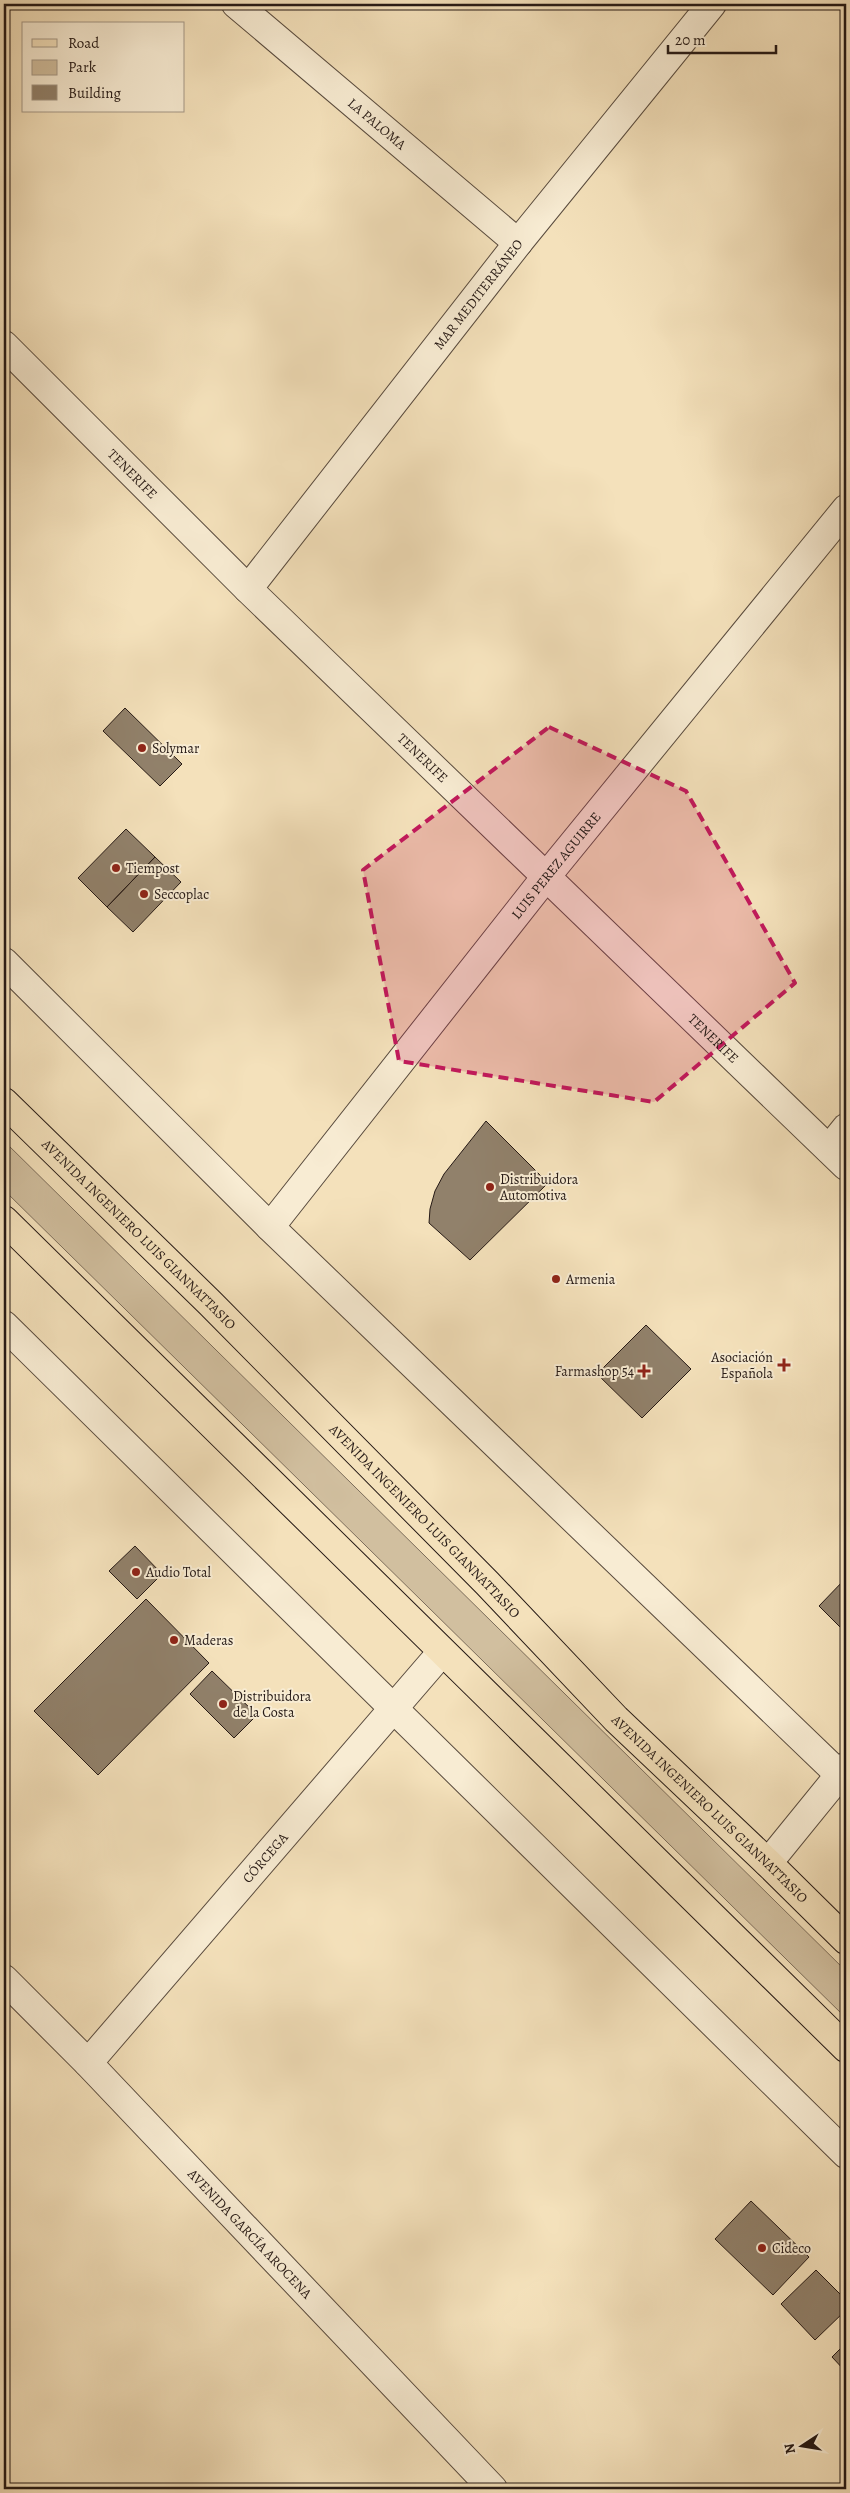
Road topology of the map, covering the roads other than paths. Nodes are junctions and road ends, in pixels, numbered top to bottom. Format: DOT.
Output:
graph roads {
  1 [pos="236,4"];
  2 [pos="712,4"];
  3 [pos="518,243"];
  4 [pos="4,345"];
  5 [pos="846,508"];
  6 [pos="248,589"];
  7 [pos="546,878"];
  8 [pos="4,962"];
  9 [pos="4,1102"];
  10 [pos="846,1128"];
  11 [pos="838,1158"];
  12 [pos="4,1220"];
  13 [pos="270,1226"];
  14 [pos="4,1325"];
  15 [pos="442,1652"];
  16 [pos="393,1709"];
  17 [pos="844,1774"];
  18 [pos="768,1863"];
  19 [pos="846,1940"];
  20 [pos="4,1979"];
  21 [pos="846,2048"];
  22 [pos="88,2063"];
  23 [pos="846,2154"];
  24 [pos="493,2489"];
  1 -- 3 [label="street, LA PALOMA"];
  2 -- 3 [label="street, MAR MEDITERRÁNEO"];
  3 -- 6 [label="street, MAR MEDITERRÁNEO"];
  4 -- 6 [label="street, TENERIFE"];
  5 -- 7 [label="street, LUIS PEREZ AGUIRRE"];
  6 -- 7 [label="street, TENERIFE"];
  7 -- 11 [label="street, TENERIFE"];
  7 -- 13 [label="street, LUIS PEREZ AGUIRRE"];
  8 -- 13 [label="street"];
  9 -- 18 [label="main road, AVENIDA INGENIERO LUIS GIANNATTASIO"];
  10 -- 11 [label="street"];
  12 -- 15 [label="main road"];
  13 -- 17 [label="street"];
  14 -- 16 [label="street"];
  15 -- 16 [label="street, CÓRCEGA"];
  15 -- 21 [label="main road"];
  16 -- 22 [label="street, CÓRCEGA"];
  16 -- 23 [label="street"];
  17 -- 18 [label="street"];
  18 -- 19 [label="main road, AVENIDA INGENIERO LUIS GIANNATTASIO"];
  20 -- 22 [label="street, AVENIDA GARCÍA AROCENA"];
  22 -- 24 [label="street, AVENIDA GARCÍA AROCENA"];
}
